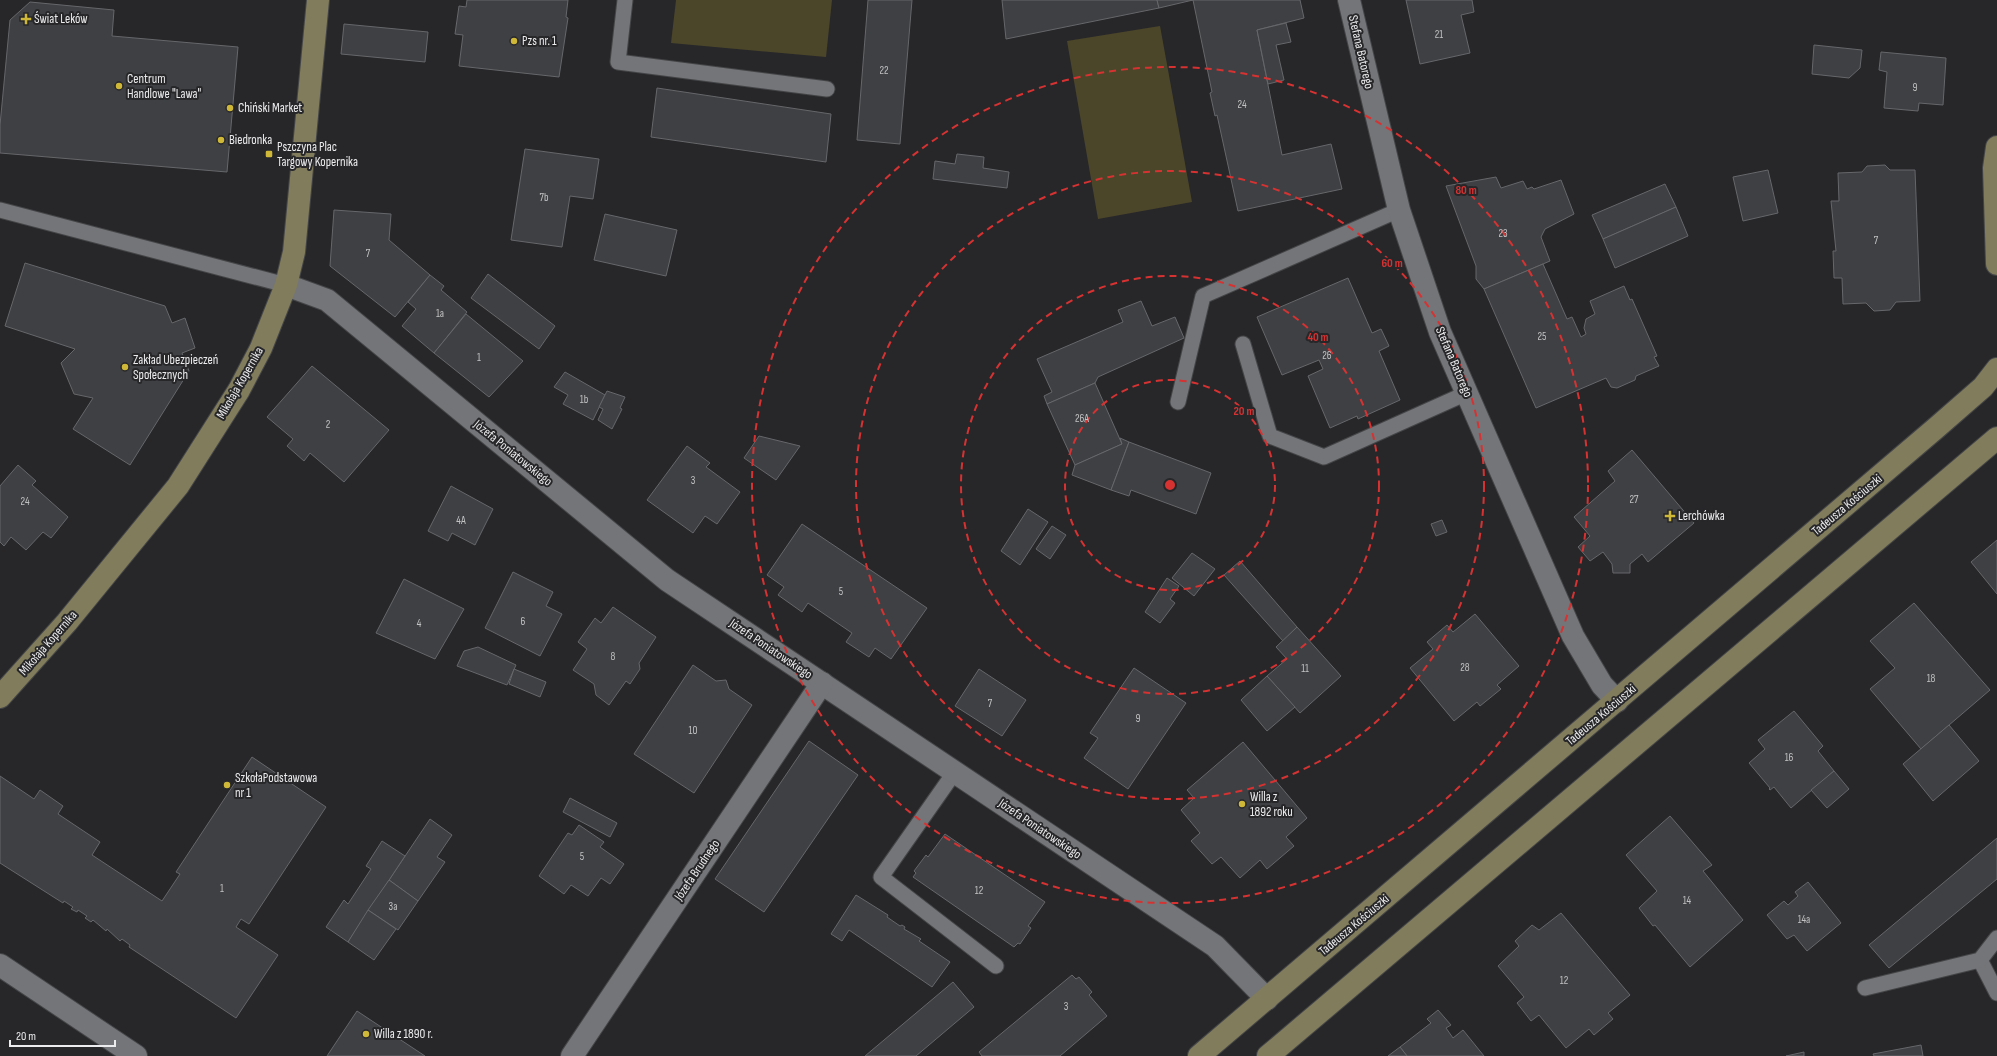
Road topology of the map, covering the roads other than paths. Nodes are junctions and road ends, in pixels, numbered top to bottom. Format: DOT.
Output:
graph roads {
  1 [pos="318,0"];
  2 [pos="625,0"];
  3 [pos="1349,0"];
  4 [pos="827,90"];
  5 [pos="1997,147"];
  6 [pos="0,210"];
  7 [pos="1399,210"];
  8 [pos="1997,264"];
  9 [pos="286,285"];
  10 [pos="1243,344"];
  11 [pos="1997,369"];
  12 [pos="1467,393"];
  13 [pos="1178,402"];
  14 [pos="1997,438"];
  15 [pos="822,683"];
  16 [pos="0,697"];
  17 [pos="1617,701"];
  18 [pos="954,773"];
  19 [pos="1997,938"];
  20 [pos="1980,960"];
  21 [pos="0,965"];
  22 [pos="996,966"];
  23 [pos="1865,988"];
  24 [pos="1997,993"];
  25 [pos="1267,999"];
  26 [pos="136,1056"];
  27 [pos="572,1056"];
  28 [pos="1199,1056"];
  29 [pos="1268,1056"];
  1 -- 9 [label="street, Mikołaja Kopernika"];
  2 -- 4 [label="lane"];
  3 -- 7 [label="street, Stefana Batorego"];
  5 -- 8 [label="street"];
  6 -- 9 [label="lane"];
  7 -- 12 [label="street, Stefana Batorego"];
  7 -- 13 [label="lane"];
  9 -- 15 [label="street, Józefa Poniatowskiego"];
  9 -- 16 [label="street, Mikołaja Kopernika"];
  10 -- 12 [label="lane"];
  11 -- 17 [label="street, Tadeusza Kościuszki"];
  12 -- 17 [label="street, Stefana Batorego"];
  14 -- 29 [label="street"];
  15 -- 18 [label="street, Józefa Poniatowskiego"];
  15 -- 27 [label="street, Józefa Brudnego"];
  17 -- 25 [label="street, Tadeusza Kościuszki"];
  18 -- 22 [label="lane"];
  18 -- 25 [label="street, Józefa Poniatowskiego"];
  19 -- 20 [label="lane"];
  20 -- 23 [label="lane"];
  20 -- 24 [label="lane"];
  21 -- 26 [label="street"];
  25 -- 28 [label="street, Tadeusza Kościuszki"];
}
